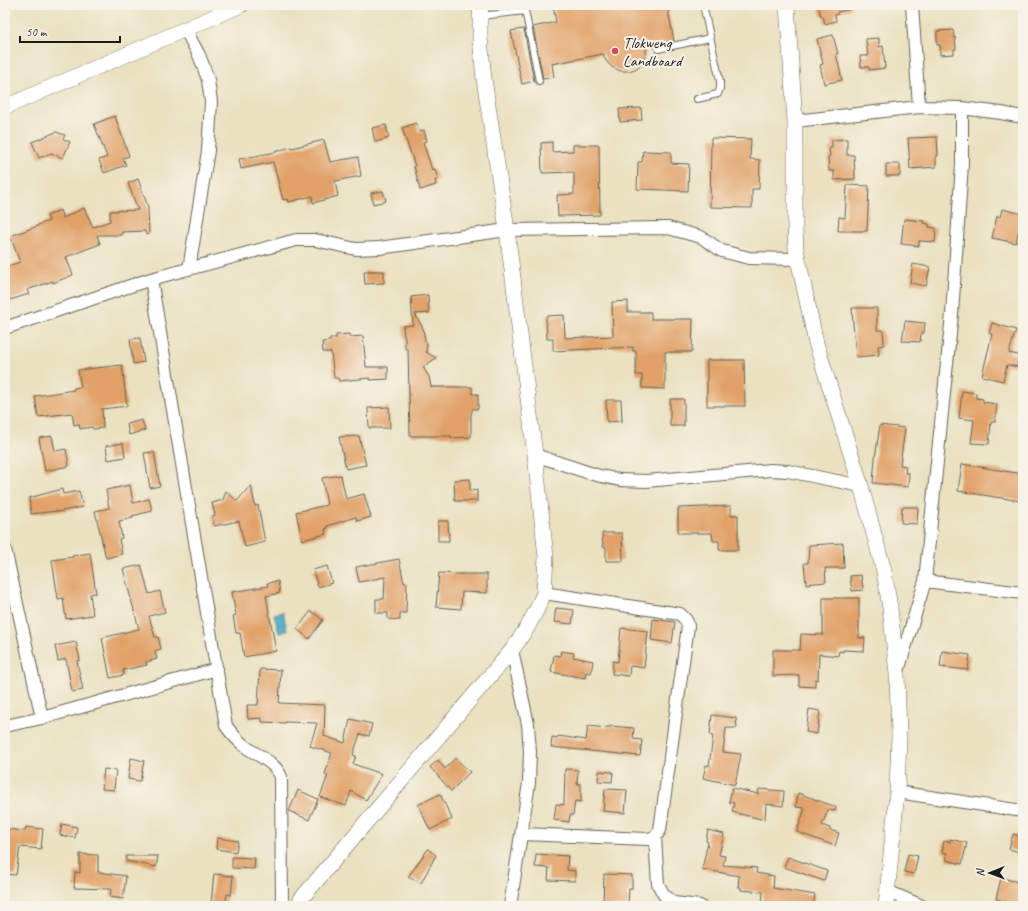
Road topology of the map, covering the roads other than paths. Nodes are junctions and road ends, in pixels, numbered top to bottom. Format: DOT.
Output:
graph roads {
  1 [pos="241,5"];
  2 [pos="703,5"];
  3 [pos="787,5"];
  4 [pos="912,5"];
  5 [pos="525,8"];
  6 [pos="480,11"];
  7 [pos="185,29"];
  8 [pos="710,38"];
  9 [pos="658,49"];
  10 [pos="539,81"];
  11 [pos="697,99"];
  12 [pos="5,107"];
  13 [pos="919,108"];
  14 [pos="962,108"];
  15 [pos="1023,118"];
  16 [pos="795,121"];
  17 [pos="507,230"];
  18 [pos="798,259"];
  19 [pos="189,269"];
  20 [pos="151,279"];
  21 [pos="5,328"];
  22 [pos="535,455"];
  23 [pos="861,486"];
  24 [pos="5,549"];
  25 [pos="925,581"];
  26 [pos="544,593"];
  27 [pos="1023,593"];
  28 [pos="512,650"];
  29 [pos="217,669"];
  30 [pos="897,674"];
  31 [pos="42,718"];
  32 [pos="5,726"];
  33 [pos="897,792"];
  34 [pos="1023,811"];
  35 [pos="522,834"];
  36 [pos="655,837"];
  37 [pos="887,891"];
  38 [pos="282,906"];
  39 [pos="298,906"];
  40 [pos="510,906"];
  41 [pos="700,906"];
  42 [pos="886,906"];
  43 [pos="922,906"];
  1 -- 7 [label="street"];
  2 -- 8 [label="lane"];
  3 -- 16 [label="street"];
  4 -- 13 [label="street"];
  5 -- 6 [label="lane"];
  5 -- 10 [label="lane"];
  6 -- 17 [label="street"];
  7 -- 12 [label="street"];
  7 -- 19 [label="street"];
  8 -- 9 [label="lane"];
  8 -- 11 [label="lane"];
  13 -- 14 [label="street"];
  13 -- 16 [label="street"];
  14 -- 15 [label="street"];
  14 -- 25 [label="street"];
  16 -- 18 [label="street"];
  17 -- 18 [label="street"];
  17 -- 19 [label="street"];
  17 -- 22 [label="street"];
  18 -- 23 [label="street"];
  19 -- 20 [label="street"];
  20 -- 21 [label="street"];
  20 -- 29 [label="street"];
  22 -- 23 [label="street"];
  22 -- 26 [label="street"];
  23 -- 30 [label="street"];
  24 -- 31 [label="street"];
  25 -- 27 [label="street"];
  25 -- 30 [label="street"];
  26 -- 28 [label="street"];
  26 -- 36 [label="street"];
  28 -- 35 [label="street"];
  28 -- 39 [label="street"];
  29 -- 31 [label="street"];
  29 -- 38 [label="street"];
  30 -- 33 [label="street"];
  31 -- 32 [label="street"];
  33 -- 34 [label="street"];
  33 -- 37 [label="street"];
  35 -- 36 [label="street"];
  35 -- 40 [label="street"];
  36 -- 41 [label="street"];
  37 -- 42 [label="street"];
  37 -- 43 [label="street"];
}
